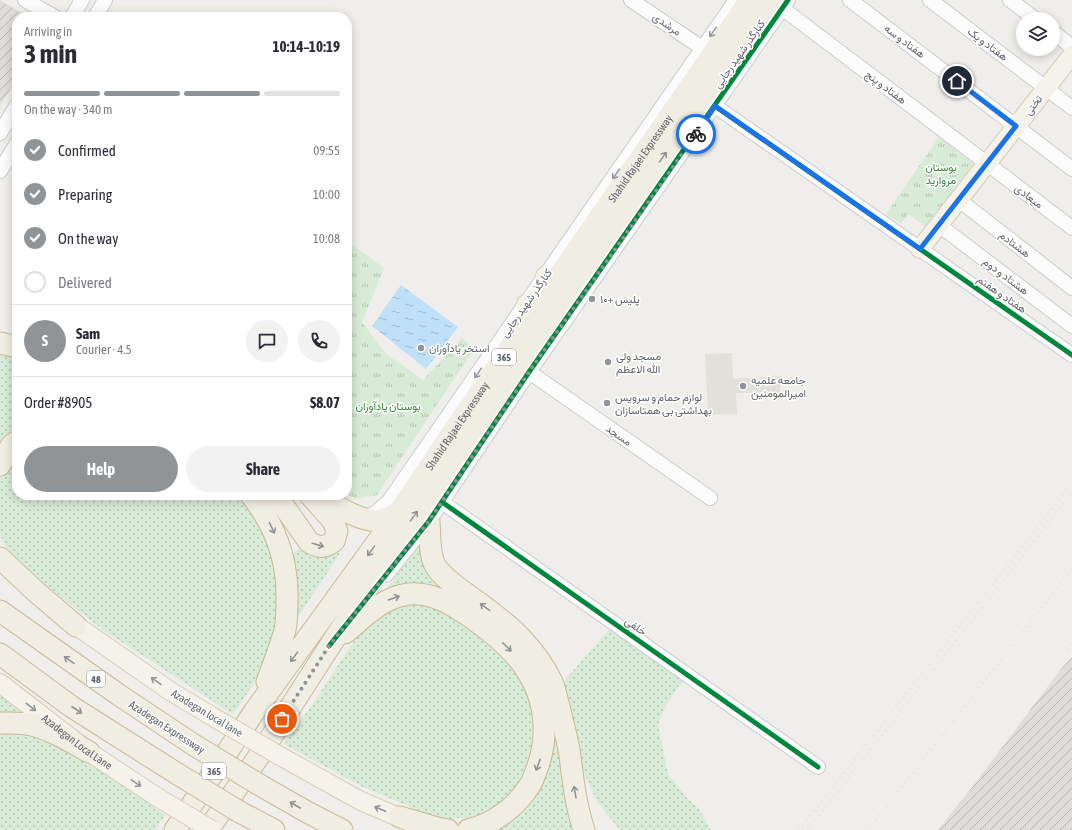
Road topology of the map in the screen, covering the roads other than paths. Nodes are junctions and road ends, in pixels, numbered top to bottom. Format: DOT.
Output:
graph roads {
  1 [pos="25,0"];
  2 [pos="82,0"];
  3 [pos="105,0"];
  4 [pos="632,0"];
  5 [pos="736,0"];
  6 [pos="750,0"];
  7 [pos="850,0"];
  8 [pos="930,0"];
  9 [pos="1010,0"];
  10 [pos="782,4"];
  11 [pos="46,12"];
  12 [pos="75,12"];
  13 [pos="98,12"];
  14 [pos="1026,12"];
  15 [pos="1060,38"];
  16 [pos="1072,47"];
  17 [pos="702,48"];
  18 [pos="1072,55"];
  19 [pos="1046,88"];
  20 [pos="715,106"];
  21 [pos="1072,108"];
  22 [pos="12,113"];
  23 [pos="1016,126"];
  24 [pos="0,133"];
  25 [pos="12,151"];
  26 [pos="987,164"];
  27 [pos="1072,169"];
  28 [pos="0,171"];
  29 [pos="959,200"];
  30 [pos="939,225"];
  31 [pos="1072,228"];
  32 [pos="920,249"];
  33 [pos="545,286"];
  34 [pos="1072,288"];
  35 [pos="526,304"];
  36 [pos="1072,326"];
  37 [pos="0,343"];
  38 [pos="12,346"];
  39 [pos="1072,355"];
  40 [pos="524,368"];
  41 [pos="12,446"];
  42 [pos="0,465"];
  43 [pos="710,498"];
  44 [pos="254,500"];
  45 [pos="280,500"];
  46 [pos="314,500"];
  47 [pos="326,500"];
  48 [pos="442,502"];
  49 [pos="399,512"];
  50 [pos="363,518"];
  51 [pos="429,521"];
  52 [pos="0,558"];
  53 [pos="0,570"];
  54 [pos="0,611"];
  55 [pos="76,626"];
  56 [pos="329,646"];
  57 [pos="0,654"];
  58 [pos="0,683"];
  59 [pos="254,712"];
  60 [pos="0,723"];
  61 [pos="89,752"];
  62 [pos="818,767"];
  63 [pos="400,817"];
  64 [pos="323,820"];
  65 [pos="175,830"];
  66 [pos="208,830"];
  67 [pos="212,830"];
  68 [pos="274,830"];
  69 [pos="342,830"];
  70 [pos="357,830"];
  71 [pos="429,830"];
  72 [pos="448,830"];
  73 [pos="468,830"];
  74 [pos="584,830"];
  1 -- 11 [label="street"];
  2 -- 12 [label="street"];
  3 -- 13 [label="street"];
  4 -- 17 [label="street, مرشدی"];
  5 -- 17 [label="street, کنارگذر شهید رجایی, one-way"];
  6 -- 33 [label="highway, Shahid Rajaei Expressway / 365"];
  7 -- 23 [label="street, هفتاد و سه"];
  8 -- 19 [label="street, هفتاد و یک"];
  9 -- 14 [label="street"];
  10 -- 20 [label="street, کنارگذر شهید رجایی"];
  10 -- 26 [label="street, هفتاد و پنج"];
  40 -- 10 [label="highway, Shahid Rajaei Expressway / 365, one-way"];
  15 -- 16 [label="street"];
  17 -- 33 [label="street, کنارگذر شهید رجایی, one-way"];
  18 -- 19 [label="main road, تختی"];
  19 -- 21 [label="street, هفتاد و یک"];
  19 -- 23 [label="main road, تختی"];
  20 -- 32 [label="street, هفتاد و هفتم"];
  20 -- 40 [label="street, کنارگذر شهید رجایی"];
  22 -- 24 [label="street"];
  23 -- 26 [label="main road, تختی"];
  23 -- 27 [label="street, هفتاد و سه"];
  25 -- 28 [label="street"];
  26 -- 29 [label="main road, تختی"];
  26 -- 31 [label="street, میعادی"];
  29 -- 30 [label="main road, تختی"];
  29 -- 34 [label="street, هشتادم"];
  30 -- 32 [label="main road, تختی"];
  30 -- 36 [label="street, هشتاد و دوم"];
  32 -- 39 [label="street, هفتاد و هفتم"];
  33 -- 35 [label="main road"];
  33 -- 49 [label="highway, Shahid Rajaei Expressway / 365"];
  35 -- 50 [label="street, کنارگذر شهید رجایی, one-way"];
  37 -- 38 [label="highway"];
  40 -- 43 [label="street, مسجد"];
  40 -- 48 [label="street, کنارگذر شهید رجایی"];
  56 -- 40 [label="highway, Shahid Rajaei Expressway / 365, one-way"];
  41 -- 42 [label="highway"];
  44 -- 59 [label="highway, one-way"];
  45 -- 46 [label="highway, one-way"];
  47 -- 50 [label="highway"];
  48 -- 51 [label="street, کنارگذر شهید رجایی"];
  48 -- 62 [label="street, خلفی"];
  49 -- 50 [label="highway"];
  49 -- 59 [label="highway, Shahid Rajaei Expressway / 365, one-way"];
  51 -- 56 [label="street, کنارگذر شهید رجایی"];
  74 -- 51 [label="highway, one-way"];
  52 -- 55 [label="highway"];
  53 -- 55 [label="main road, Azadegan local lane"];
  64 -- 54 [label="highway, Azadegan Expressway / 48, one-way, bridge"];
  63 -- 55 [label="main road, Azadegan local lane, one-way, bridge"];
  56 -- 66 [label="highway, Shahid Rajaei Expressway / 365"];
  56 -- 73 [label="highway, one-way"];
  57 -- 68 [label="highway, one-way, bridge"];
  58 -- 61 [label="main road, Azadegan Local Lane, one-way"];
  59 -- 65 [label="highway, Shahid Rajaei Expressway / 365"];
  60 -- 61 [label="highway"];
  61 -- 67 [label="main road, Azadegan Local Lane, one-way, bridge"];
  63 -- 71 [label="main road, Azadegan local lane"];
  63 -- 72 [label="highway"];
  64 -- 69 [label="highway, Azadegan Expressway / 48"];
  64 -- 70 [label="highway"];
}
